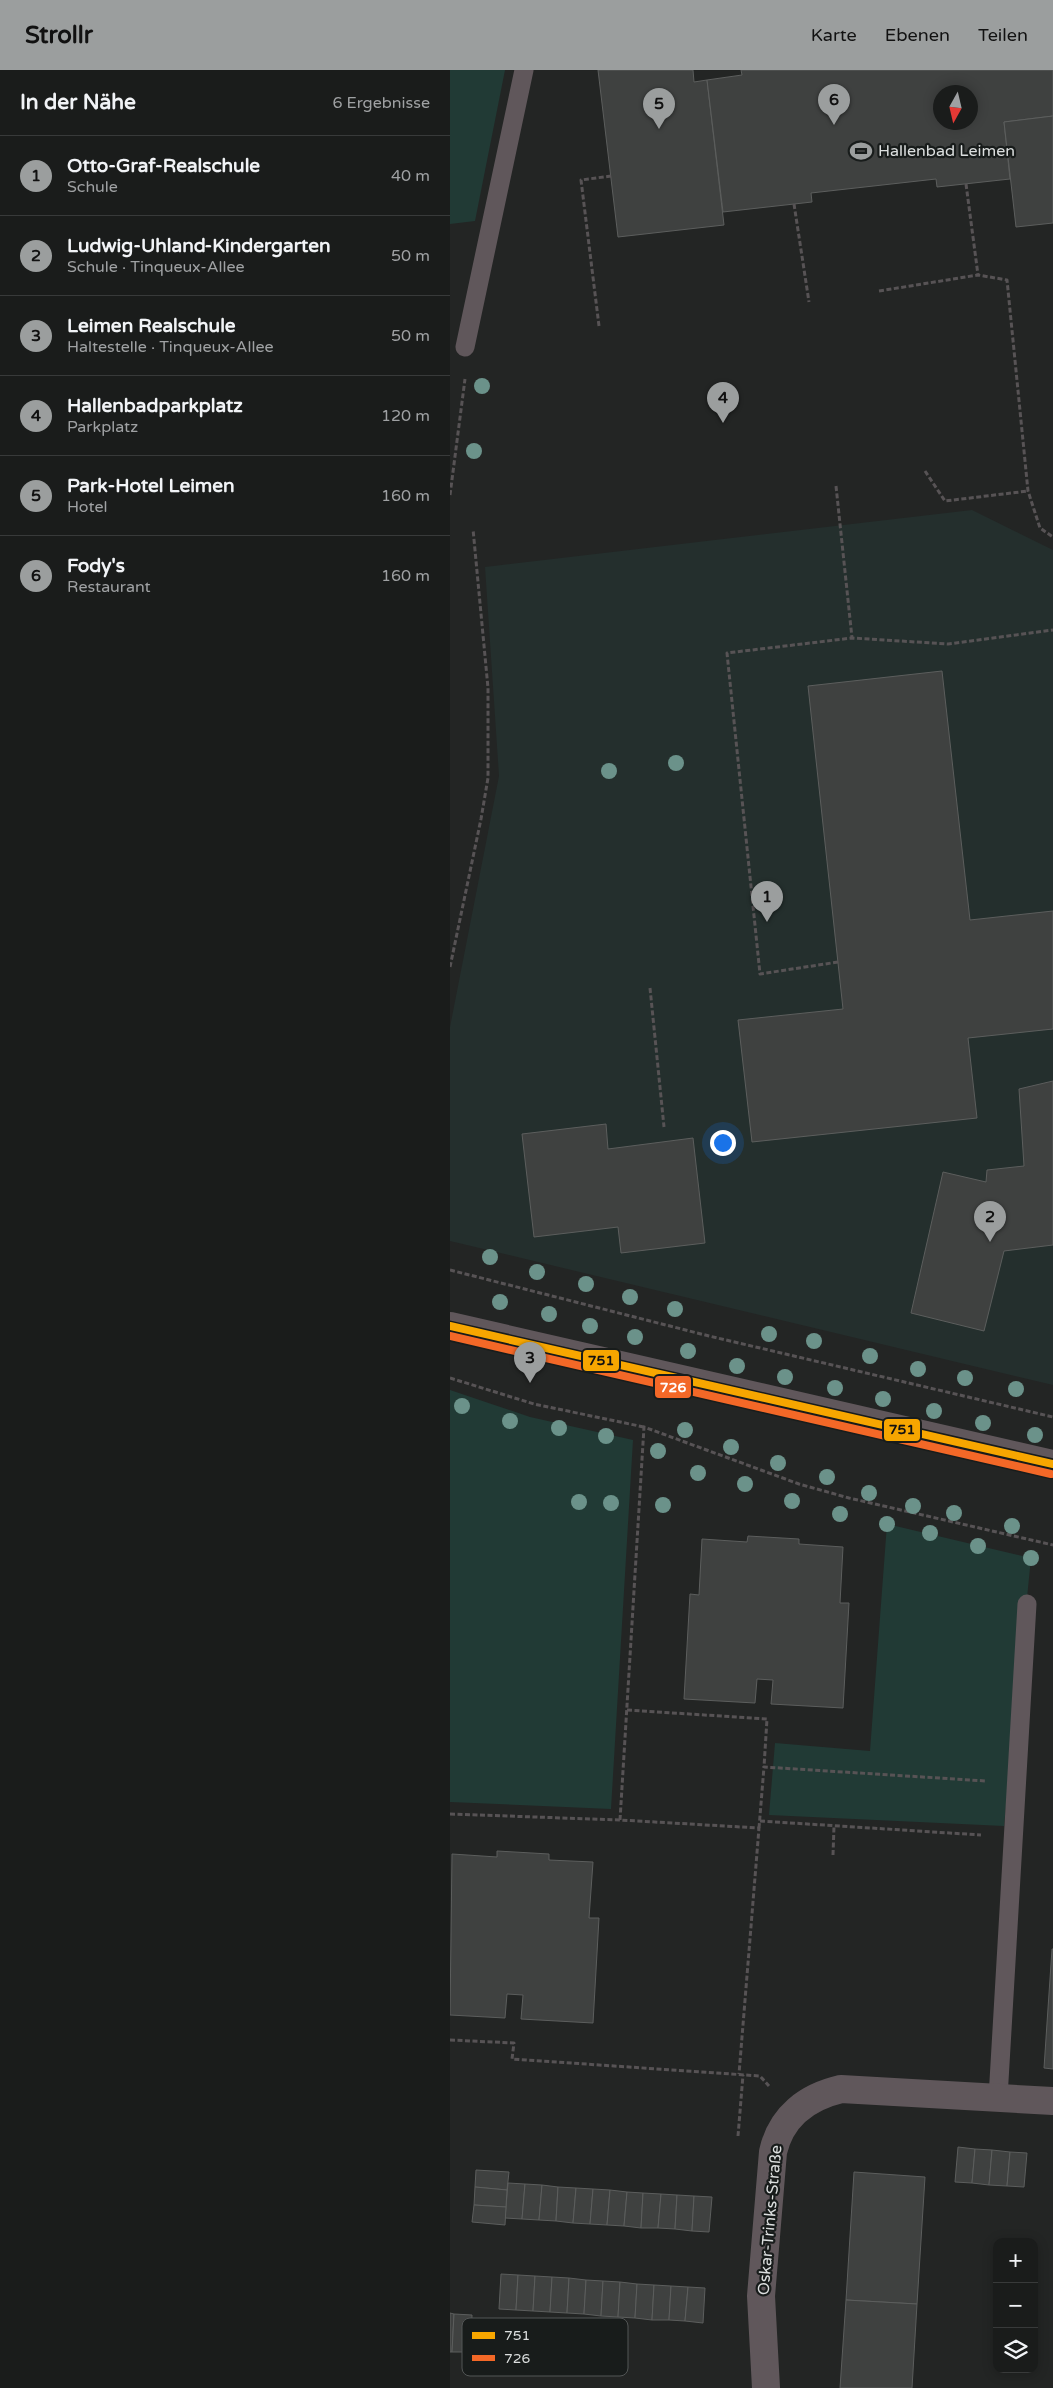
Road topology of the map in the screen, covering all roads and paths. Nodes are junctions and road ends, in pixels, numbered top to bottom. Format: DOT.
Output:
graph roads {
  1 [pos="524,70"];
  2 [pos="611,176"];
  3 [pos="966,184"];
  4 [pos="794,204"];
  5 [pos="978,275"];
  6 [pos="879,291"];
  7 [pos="809,302"];
  8 [pos="599,326"];
  9 [pos="465,348"];
  10 [pos="466,376"];
  11 [pos="925,471"];
  12 [pos="836,486"];
  13 [pos="1028,490"];
  14 [pos="450,495"];
  15 [pos="473,529"];
  16 [pos="1053,538"];
  17 [pos="1053,630"];
  18 [pos="852,638"];
  19 [pos="838,962"];
  20 [pos="450,967"];
  21 [pos="650,988"];
  22 [pos="664,1126"];
  23 [pos="450,1270"];
  24 [pos="450,1326"];
  25 [pos="450,1378"];
  26 [pos="1053,1417"];
  27 [pos="644,1427"];
  28 [pos="1053,1464"];
  29 [pos="1053,1545"];
  30 [pos="1028,1604"];
  31 [pos="627,1710"];
  32 [pos="764,1767"];
  33 [pos="1017,1783"];
  34 [pos="450,1814"];
  35 [pos="620,1820"];
  36 [pos="760,1821"];
  37 [pos="834,1826"];
  38 [pos="759,1828"];
  39 [pos="1014,1837"];
  40 [pos="832,1855"];
  41 [pos="450,2040"];
  42 [pos="739,2074"];
  43 [pos="998,2098"];
  44 [pos="1053,2101"];
  45 [pos="794,2112"];
  46 [pos="766,2388"];
  1 -- 9 [label="lane"];
  2 -- 8 [label="path"];
  3 -- 5 [label="path"];
  4 -- 7 [label="path"];
  5 -- 6 [label="path"];
  5 -- 13 [label="path"];
  10 -- 14 [label="path"];
  11 -- 13 [label="path"];
  12 -- 18 [label="path"];
  13 -- 16 [label="path"];
  15 -- 20 [label="path"];
  17 -- 18 [label="path"];
  18 -- 19 [label="path"];
  21 -- 22 [label="path"];
  23 -- 26 [label="path"];
  24 -- 28 [label="street"];
  25 -- 27 [label="path"];
  27 -- 29 [label="path"];
  27 -- 31 [label="path"];
  30 -- 33 [label="lane"];
  31 -- 32 [label="path"];
  31 -- 35 [label="path"];
  32 -- 33 [label="path"];
  32 -- 36 [label="path"];
  33 -- 39 [label="lane"];
  34 -- 35 [label="path"];
  35 -- 38 [label="path"];
  36 -- 37 [label="path"];
  36 -- 38 [label="path"];
  37 -- 39 [label="path"];
  37 -- 40 [label="path"];
  38 -- 42 [label="path"];
  39 -- 43 [label="lane"];
  41 -- 42 [label="path"];
  42 -- 45 [label="path"];
  43 -- 44 [label="street, Oskar-Trinks-Straße"];
  43 -- 45 [label="street, Oskar-Trinks-Straße"];
  45 -- 46 [label="street, Oskar-Trinks-Straße"];
}
